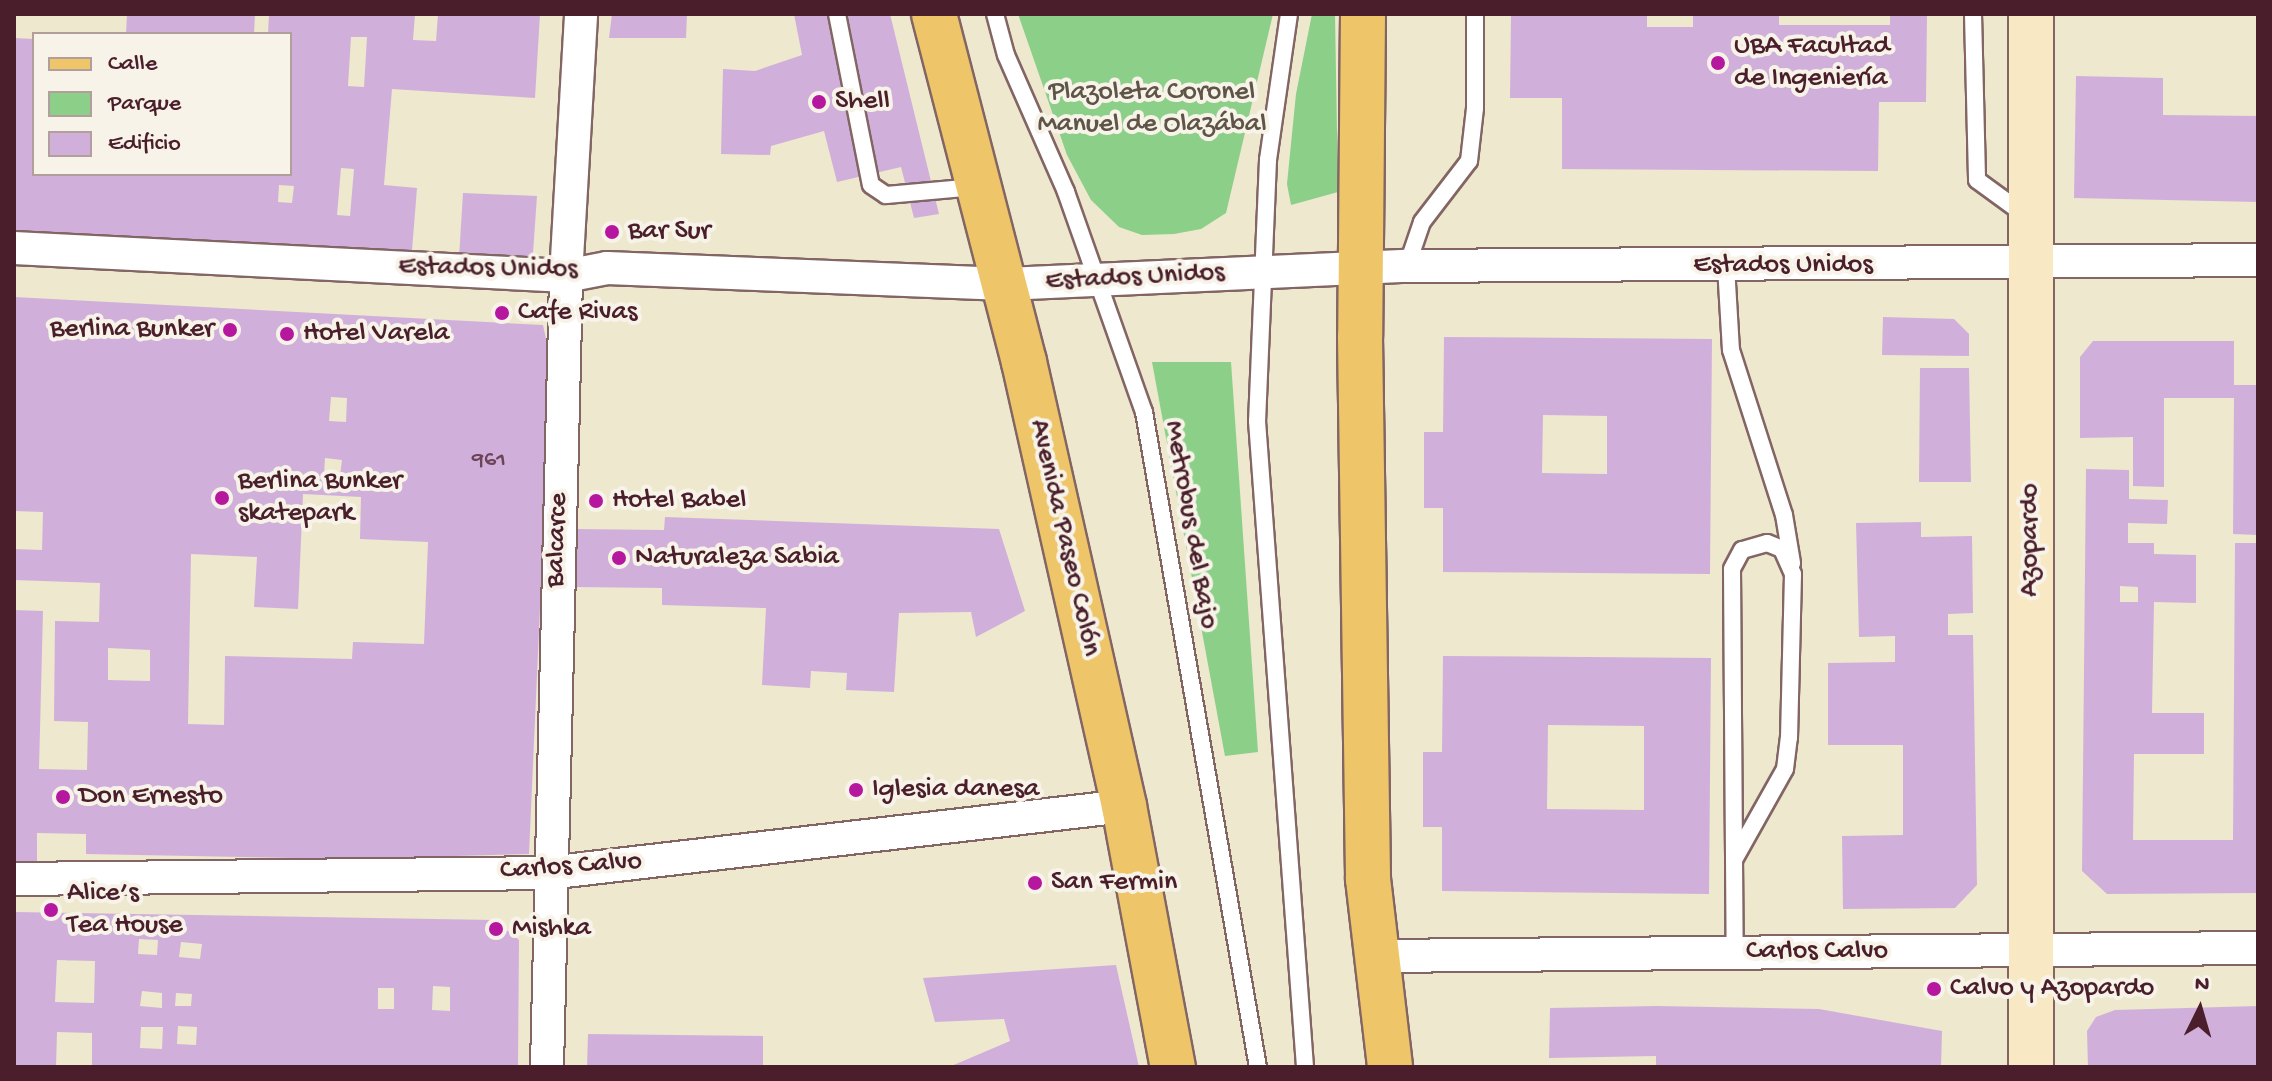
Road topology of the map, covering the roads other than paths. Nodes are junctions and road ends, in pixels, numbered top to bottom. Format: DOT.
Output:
graph roads {
  1 [pos="581,14"];
  2 [pos="837,14"];
  3 [pos="934,14"];
  4 [pos="995,14"];
  5 [pos="1289,14"];
  6 [pos="1363,14"];
  7 [pos="1475,14"];
  8 [pos="1973,14"];
  9 [pos="2031,14"];
  10 [pos="978,187"];
  11 [pos="2032,220"];
  12 [pos="14,248"];
  13 [pos="2258,260"];
  14 [pos="2032,265"];
  15 [pos="1407,266"];
  16 [pos="1726,266"];
  17 [pos="1362,267"];
  18 [pos="1263,271"];
  19 [pos="566,276"];
  20 [pos="1098,282"];
  21 [pos="1005,284"];
  22 [pos="1792,565"];
  23 [pos="1124,806"];
  24 [pos="1735,858"];
  25 [pos="548,873"];
  26 [pos="14,879"];
  27 [pos="2258,948"];
  28 [pos="2030,950"];
  29 [pos="1735,953"];
  30 [pos="1376,956"];
  31 [pos="547,1067"];
  32 [pos="1173,1067"];
  33 [pos="1258,1067"];
  34 [pos="1305,1067"];
  35 [pos="1390,1067"];
  36 [pos="2031,1067"];
  1 -- 19 [label="street, Balcarce"];
  2 -- 10 [label="lane"];
  3 -- 10 [label="main road, Avenida Paseo Colón"];
  4 -- 20 [label="lane, Metrobus del Bajo"];
  5 -- 18 [label="lane"];
  6 -- 17 [label="main road"];
  7 -- 15 [label="lane"];
  8 -- 11 [label="lane"];
  9 -- 11 [label="street, Azopardo"];
  10 -- 21 [label="main road, Avenida Paseo Colón"];
  11 -- 14 [label="street, Azopardo"];
  12 -- 19 [label="street, Estados Unidos"];
  13 -- 14 [label="street, Estados Unidos"];
  14 -- 16 [label="street, Estados Unidos"];
  14 -- 28 [label="street, Azopardo"];
  15 -- 16 [label="street, Estados Unidos"];
  15 -- 17 [label="street, Estados Unidos"];
  16 -- 22 [label="lane"];
  17 -- 18 [label="street, Estados Unidos"];
  17 -- 30 [label="main road"];
  18 -- 20 [label="street, Estados Unidos"];
  18 -- 34 [label="lane"];
  19 -- 21 [label="street, Estados Unidos"];
  19 -- 25 [label="street, Balcarce"];
  20 -- 21 [label="street, Estados Unidos"];
  20 -- 33 [label="lane, Metrobus del Bajo"];
  21 -- 23 [label="main road, Avenida Paseo Colón"];
  22 -- 24 [label="lane"];
  22 -- 24 [label="lane"];
  23 -- 25 [label="street, Carlos Calvo"];
  23 -- 32 [label="main road, Avenida Paseo Colón"];
  24 -- 29 [label="lane"];
  25 -- 26 [label="street, Carlos Calvo"];
  25 -- 31 [label="street, Balcarce"];
  27 -- 28 [label="street, Carlos Calvo"];
  28 -- 29 [label="street, Carlos Calvo"];
  28 -- 36 [label="street, Azopardo"];
  29 -- 30 [label="street, Carlos Calvo"];
  30 -- 35 [label="main road"];
}
